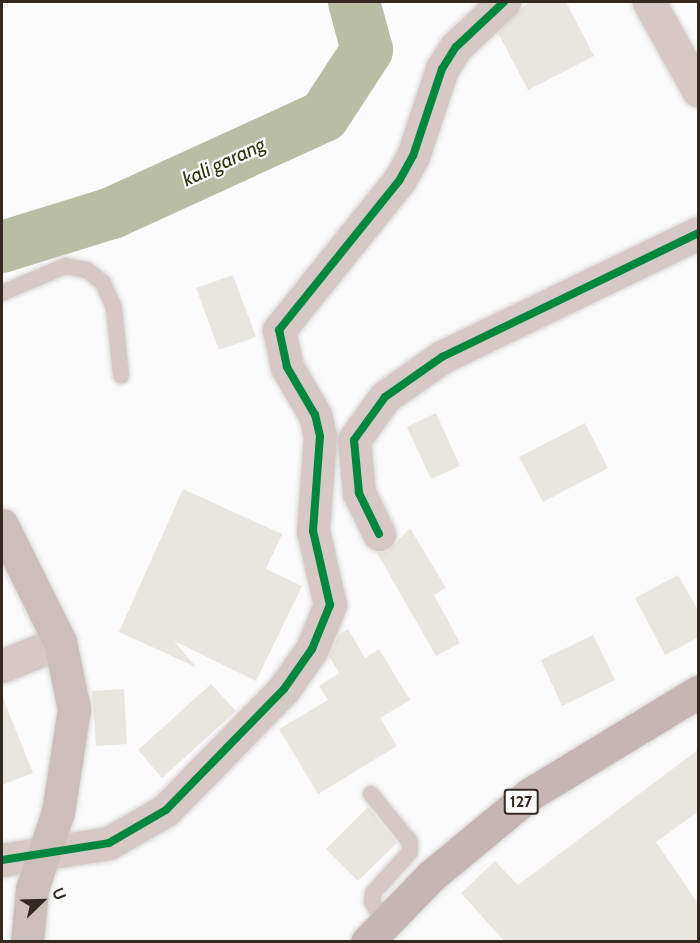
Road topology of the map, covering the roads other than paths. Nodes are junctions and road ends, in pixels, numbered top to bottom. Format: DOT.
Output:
graph roads {
  1 [pos="504,2"];
  2 [pos="649,2"];
  3 [pos="699,90"];
  4 [pos="699,233"];
  5 [pos="2,293"];
  6 [pos="122,376"];
  7 [pos="2,525"];
  8 [pos="379,534"];
  9 [pos="60,642"];
  10 [pos="2,666"];
  11 [pos="699,692"];
  12 [pos="370,794"];
  13 [pos="40,853"];
  14 [pos="2,860"];
  15 [pos="376,932"];
  16 [pos="27,942"];
  1 -- 13 [label="street"];
  2 -- 3 [label="street"];
  4 -- 8 [label="street"];
  5 -- 6 [label="lane"];
  7 -- 9 [label="street"];
  9 -- 10 [label="street"];
  9 -- 13 [label="street"];
  11 -- 15 [label="main road, 127"];
  12 -- 15 [label="lane"];
  13 -- 14 [label="street"];
  13 -- 16 [label="street"];
}
